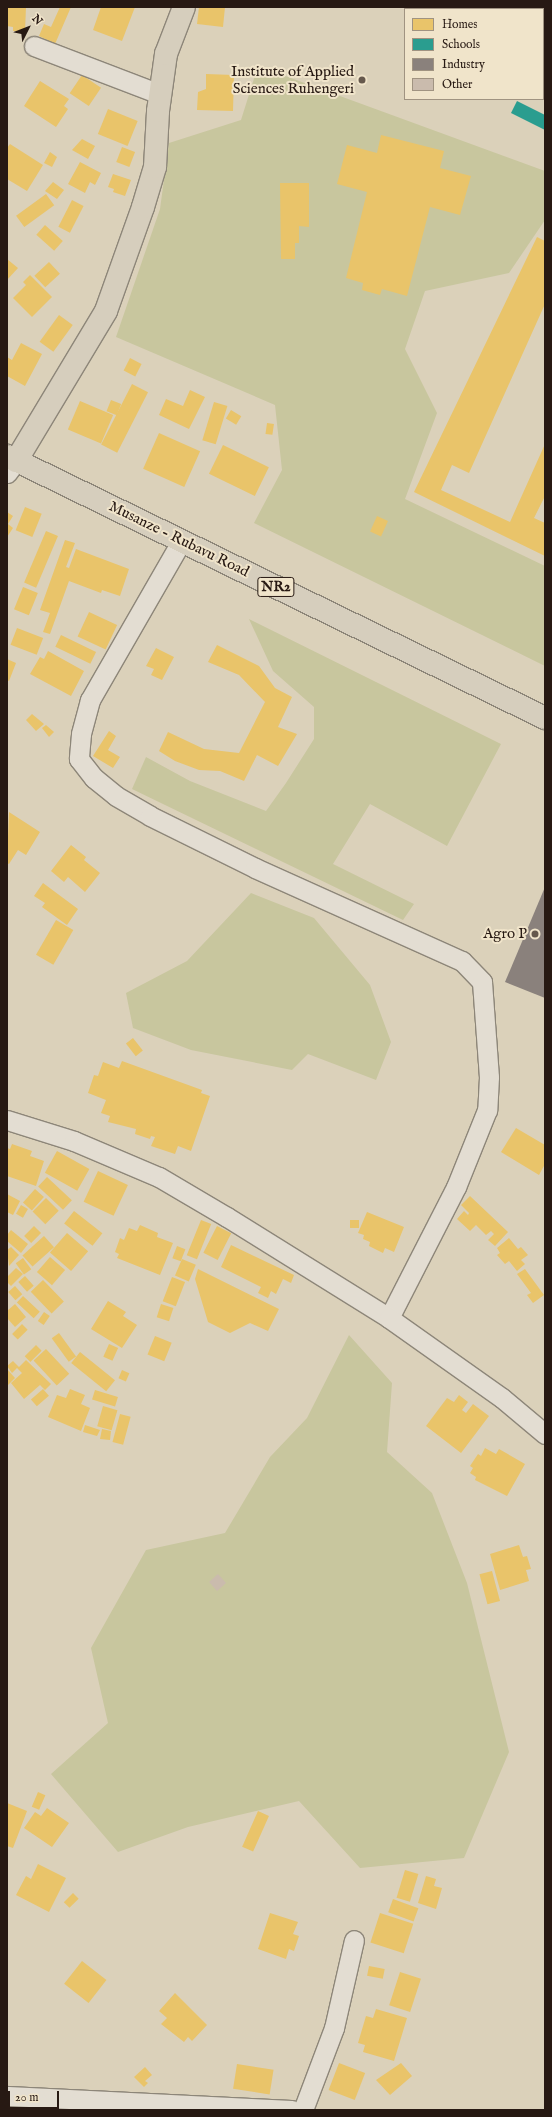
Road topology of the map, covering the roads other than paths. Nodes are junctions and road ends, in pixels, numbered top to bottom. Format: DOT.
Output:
graph roads {
  1 [pos="184,7"];
  2 [pos="34,46"];
  3 [pos="160,94"];
  4 [pos="10,464"];
  5 [pos="182,540"];
  6 [pos="545,718"];
  7 [pos="7,1120"];
  8 [pos="389,1318"];
  9 [pos="545,1434"];
  10 [pos="354,1940"];
  11 [pos="7,2096"];
  12 [pos="292,2110"];
  13 [pos="303,2110"];
  1 -- 3 [label="main road"];
  2 -- 3 [label="street"];
  3 -- 4 [label="main road"];
  4 -- 5 [label="main road, Musanze - Rubavu Road / NR2"];
  5 -- 6 [label="main road, Musanze - Rubavu Road / NR2"];
  5 -- 8 [label="street"];
  7 -- 8 [label="street"];
  8 -- 9 [label="street"];
  10 -- 13 [label="street"];
  11 -- 12 [label="street"];
}
